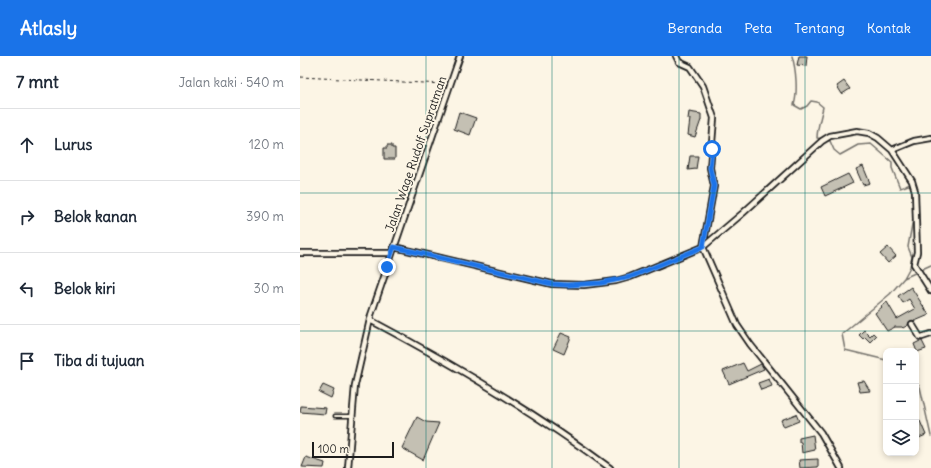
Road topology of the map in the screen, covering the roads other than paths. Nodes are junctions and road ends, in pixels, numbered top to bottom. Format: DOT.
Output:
graph roads {
  1 [pos="460,56"];
  2 [pos="676,56"];
  3 [pos="931,138"];
  4 [pos="892,150"];
  5 [pos="394,247"];
  6 [pos="703,247"];
  7 [pos="300,253"];
  8 [pos="392,253"];
  9 [pos="931,291"];
  10 [pos="370,320"];
  11 [pos="912,324"];
  12 [pos="931,334"];
  13 [pos="336,416"];
  14 [pos="353,416"];
  15 [pos="348,468"];
  16 [pos="610,468"];
  17 [pos="841,468"];
  1 -- 5 [label="street, Jalan Wage Rudolf Supratman"];
  2 -- 6 [label="street"];
  3 -- 4 [label="street"];
  4 -- 6 [label="street"];
  4 -- 9 [label="street"];
  5 -- 6 [label="street"];
  5 -- 8 [label="street, Jalan Wage Rudolf Supratman"];
  6 -- 17 [label="street"];
  7 -- 8 [label="street"];
  8 -- 10 [label="street, Jalan Wage Rudolf Supratman"];
  10 -- 14 [label="street, Jalan Wage Rudolf Supratman"];
  10 -- 16 [label="street"];
  11 -- 12 [label="street"];
  13 -- 14 [label="lane"];
  14 -- 15 [label="street, Jalan Wage Rudolf Supratman"];
}
